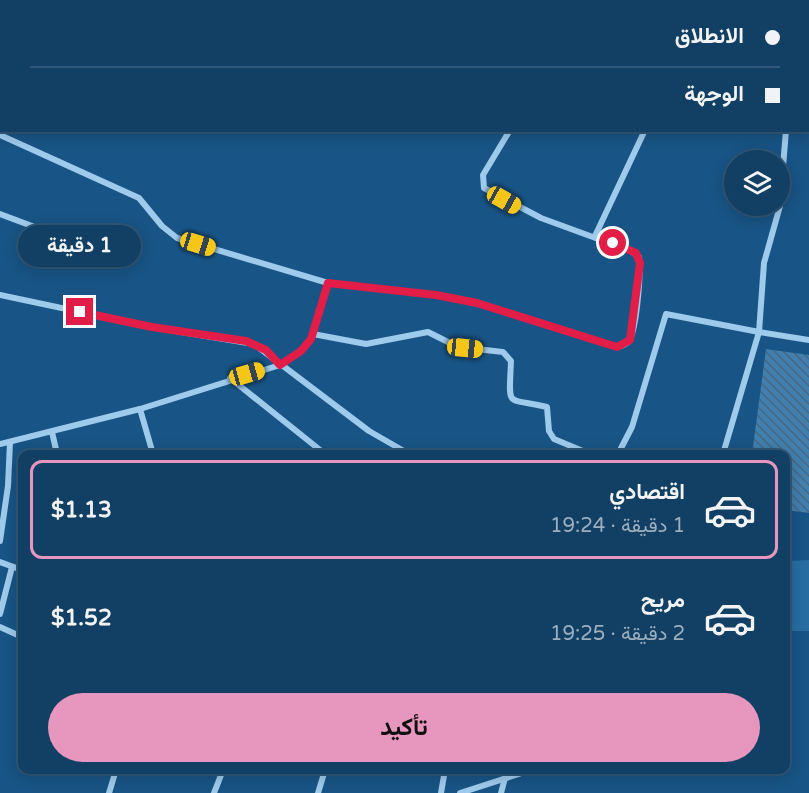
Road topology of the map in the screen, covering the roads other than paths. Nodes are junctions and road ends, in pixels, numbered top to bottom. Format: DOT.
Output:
graph roads {
  1 [pos="509,132"];
  2 [pos="644,132"];
  3 [pos="786,132"];
  4 [pos="0,135"];
  5 [pos="784,150"];
  6 [pos="0,214"];
  7 [pos="777,216"];
  8 [pos="595,236"];
  9 [pos="72,241"];
  10 [pos="328,283"];
  11 [pos="0,295"];
  12 [pos="759,332"];
  13 [pos="313,334"];
  14 [pos="809,340"];
  15 [pos="280,365"];
  16 [pos="230,378"];
  17 [pos="140,409"];
  18 [pos="52,432"];
  19 [pos="10,442"];
  20 [pos="0,444"];
  21 [pos="56,450"];
  22 [pos="152,450"];
  23 [pos="320,450"];
  24 [pos="402,450"];
  25 [pos="580,450"];
  26 [pos="620,450"];
  27 [pos="724,450"];
  28 [pos="0,541"];
  29 [pos="0,562"];
  30 [pos="12,567"];
  31 [pos="18,569"];
  32 [pos="0,614"];
  33 [pos="0,627"];
  34 [pos="18,635"];
  35 [pos="115,774"];
  36 [pos="222,774"];
  37 [pos="324,774"];
  38 [pos="445,774"];
  39 [pos="516,774"];
  40 [pos="505,777"];
  41 [pos="109,793"];
  42 [pos="214,793"];
  43 [pos="318,793"];
  44 [pos="441,793"];
  45 [pos="460,793"];
  46 [pos="501,793"];
  1 -- 8 [label="street"];
  2 -- 8 [label="street"];
  3 -- 5 [label="street"];
  4 -- 10 [label="street"];
  6 -- 9 [label="street"];
  7 -- 12 [label="street"];
  8 -- 10 [label="street"];
  10 -- 13 [label="street"];
  11 -- 15 [label="street"];
  12 -- 14 [label="street"];
  12 -- 26 [label="street"];
  12 -- 27 [label="street"];
  13 -- 15 [label="street"];
  13 -- 25 [label="street"];
  15 -- 16 [label="street"];
  15 -- 24 [label="street"];
  16 -- 17 [label="street"];
  16 -- 23 [label="street"];
  17 -- 18 [label="street"];
  17 -- 22 [label="street"];
  18 -- 19 [label="street"];
  18 -- 21 [label="street"];
  19 -- 20 [label="street"];
  19 -- 28 [label="street"];
  29 -- 30 [label="street"];
  30 -- 31 [label="street"];
  30 -- 32 [label="street"];
  33 -- 34 [label="street"];
  35 -- 41 [label="street"];
  36 -- 42 [label="street"];
  37 -- 43 [label="street"];
  38 -- 44 [label="street"];
  39 -- 40 [label="street"];
  40 -- 45 [label="street"];
  40 -- 46 [label="street"];
}
